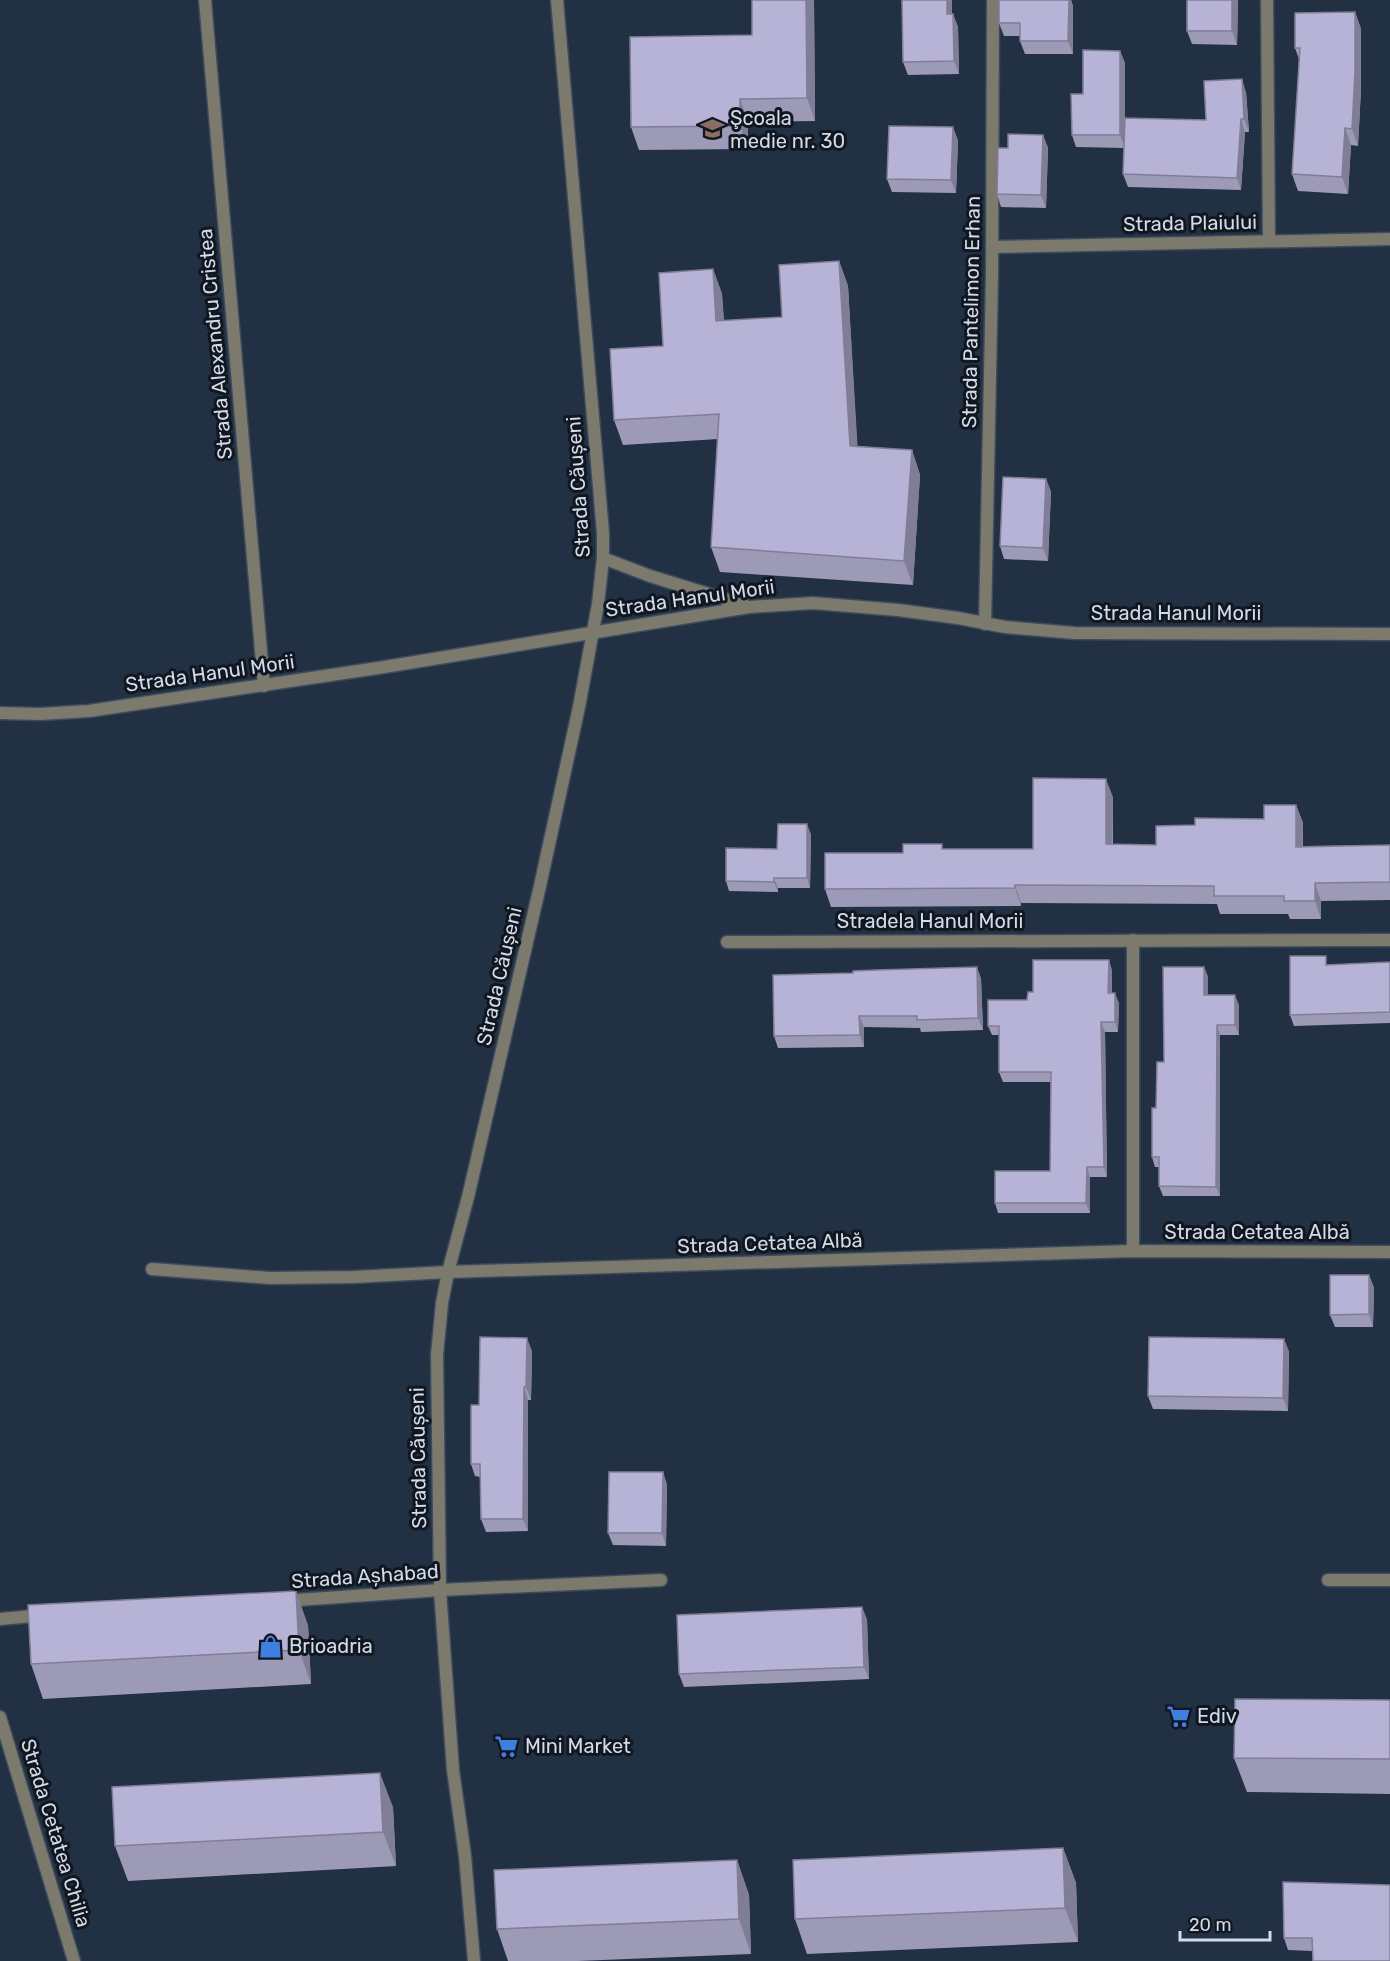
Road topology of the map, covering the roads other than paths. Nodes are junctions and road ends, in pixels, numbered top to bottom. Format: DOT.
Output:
graph roads {
  1 [pos="205,0"];
  2 [pos="556,0"];
  3 [pos="993,0"];
  4 [pos="1267,0"];
  5 [pos="1390,240"];
  6 [pos="1269,241"];
  7 [pos="992,247"];
  8 [pos="603,558"];
  9 [pos="749,607"];
  10 [pos="985,624"];
  11 [pos="594,632"];
  12 [pos="1390,634"];
  13 [pos="264,686"];
  14 [pos="0,713"];
  15 [pos="1132,940"];
  16 [pos="1390,940"];
  17 [pos="727,942"];
  18 [pos="1133,1251"];
  19 [pos="1390,1252"];
  20 [pos="152,1269"];
  21 [pos="448,1272"];
  22 [pos="661,1580"];
  23 [pos="1328,1580"];
  24 [pos="1390,1580"];
  25 [pos="440,1590"];
  26 [pos="276,1602"];
  27 [pos="55,1615"];
  28 [pos="0,1619"];
  29 [pos="0,1717"];
  30 [pos="74,1961"];
  31 [pos="474,1961"];
  1 -- 13 [label="street, Strada Alexandru Cristea"];
  2 -- 8 [label="street, Strada Căușeni"];
  3 -- 7 [label="street, Strada Pantelimon Erhan"];
  4 -- 6 [label="street"];
  5 -- 6 [label="street, Strada Plaiului"];
  6 -- 7 [label="street, Strada Plaiului"];
  7 -- 10 [label="street, Strada Pantelimon Erhan"];
  8 -- 9 [label="street"];
  8 -- 11 [label="street, Strada Căușeni"];
  9 -- 10 [label="street, Strada Hanul Morii"];
  9 -- 11 [label="street, Strada Hanul Morii"];
  10 -- 12 [label="street, Strada Hanul Morii"];
  11 -- 13 [label="street, Strada Hanul Morii"];
  11 -- 21 [label="street, Strada Căușeni"];
  13 -- 14 [label="street, Strada Hanul Morii"];
  15 -- 16 [label="street, Stradela Hanul Morii"];
  15 -- 17 [label="street, Stradela Hanul Morii"];
  15 -- 18 [label="street"];
  18 -- 19 [label="street, Strada Cetatea Albă"];
  18 -- 21 [label="street, Strada Cetatea Albă"];
  20 -- 21 [label="street, Strada Cetatea Albă"];
  21 -- 25 [label="street, Strada Căușeni"];
  22 -- 25 [label="street, Strada Așhabad"];
  23 -- 24 [label="street"];
  25 -- 26 [label="street, Strada Așhabad"];
  25 -- 31 [label="street, Strada Căușeni"];
  27 -- 28 [label="street"];
  29 -- 30 [label="street, Strada Cetatea Chilia"];
}
